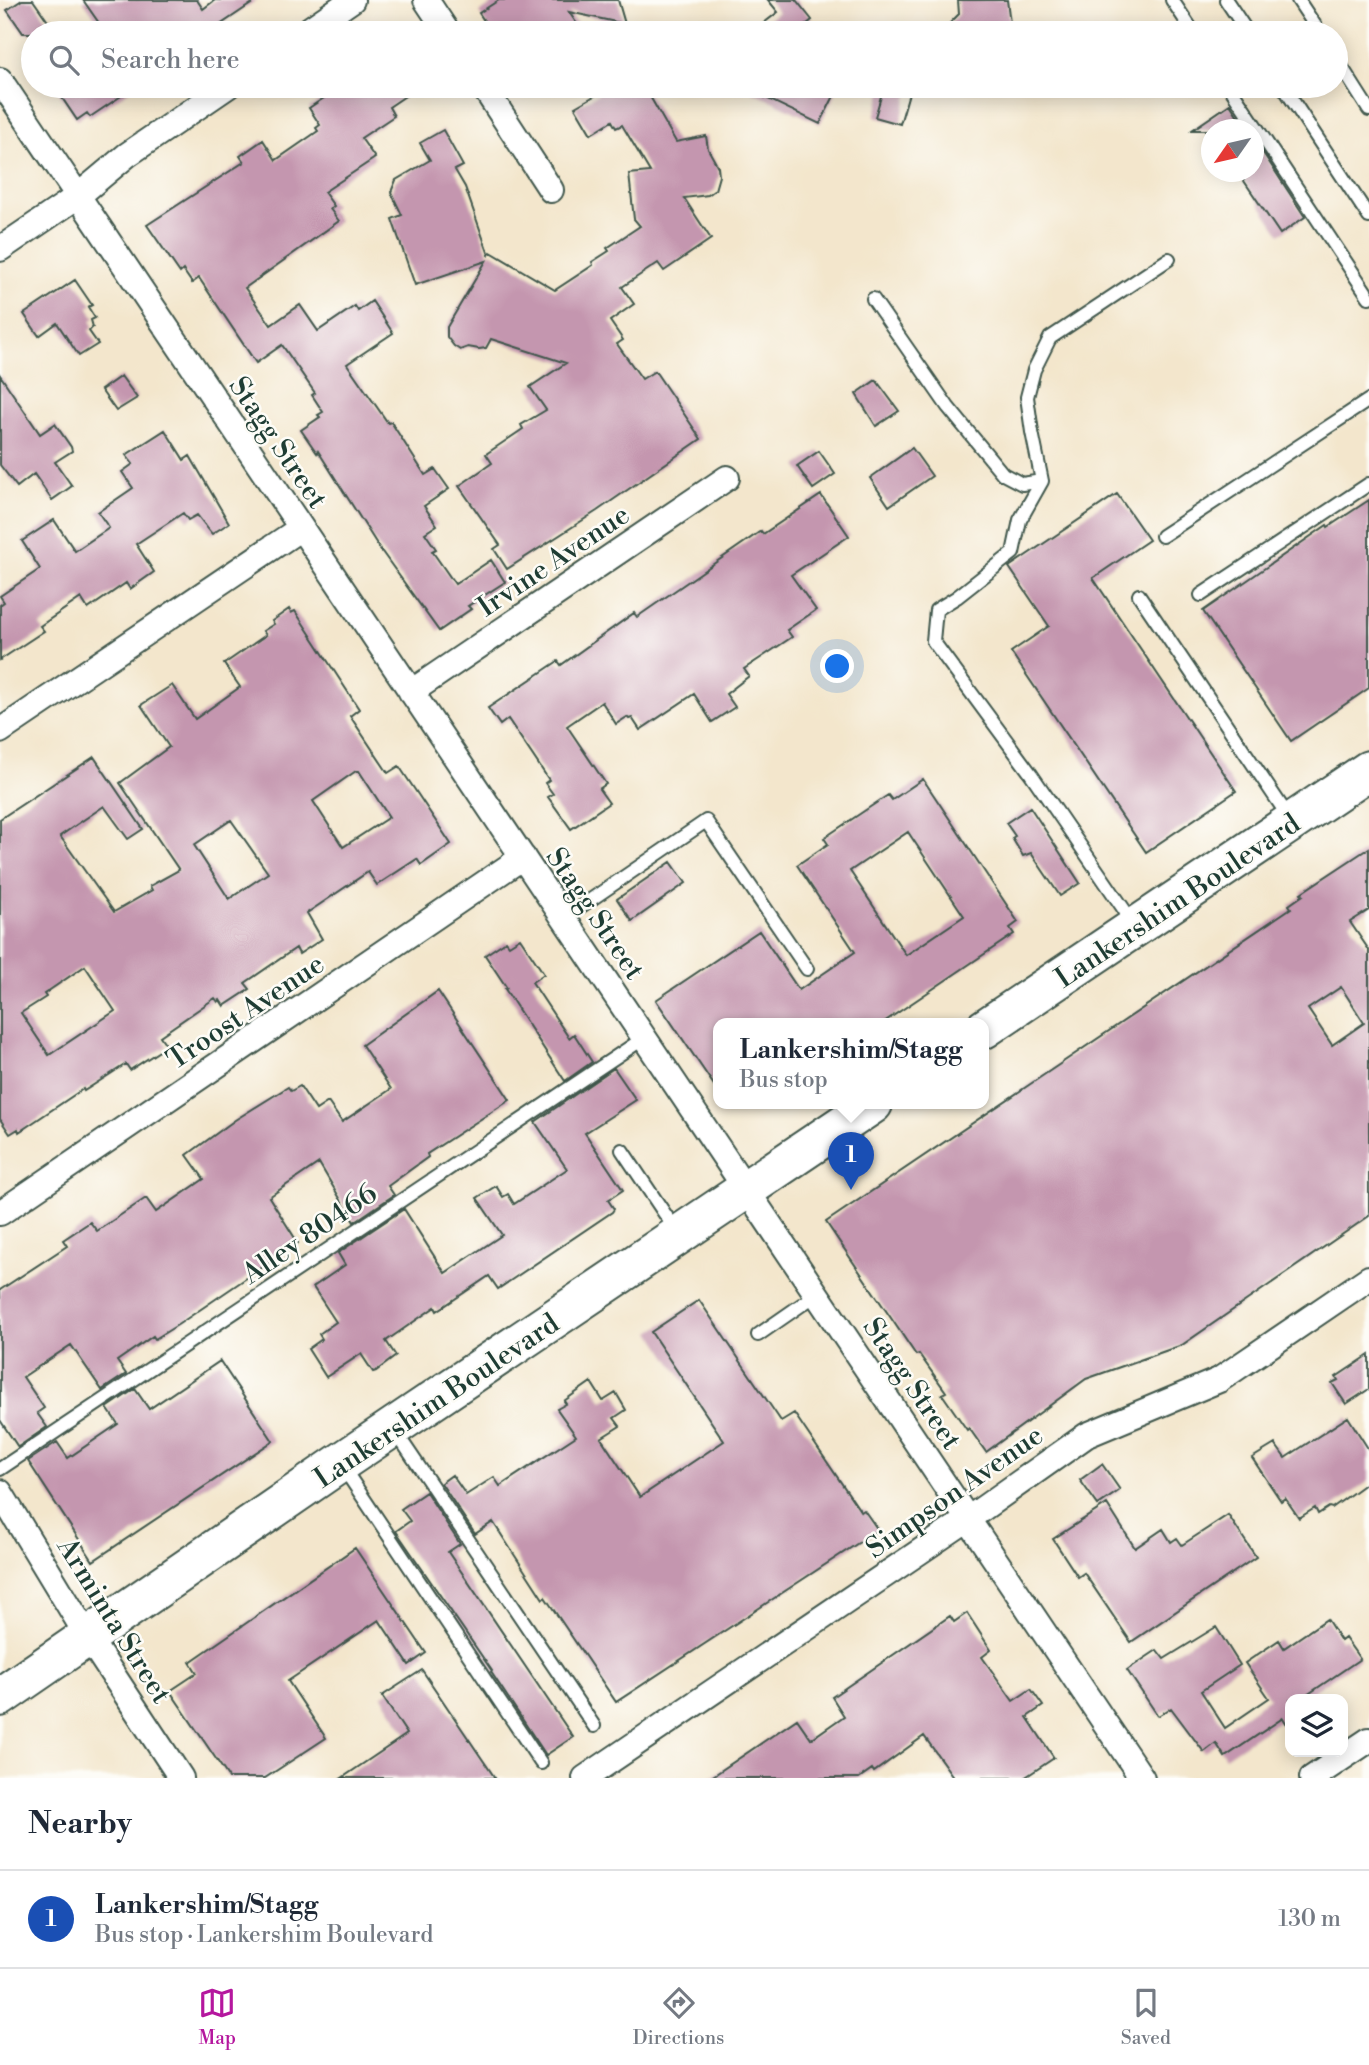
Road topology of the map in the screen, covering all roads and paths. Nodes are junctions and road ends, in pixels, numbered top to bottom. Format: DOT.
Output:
graph roads {
  1 [pos="352,0"];
  2 [pos="426,0"];
  3 [pos="1172,0"];
  4 [pos="1226,0"];
  5 [pos="1298,0"];
  6 [pos="321,21"];
  7 [pos="440,21"];
  8 [pos="1186,21"];
  9 [pos="1240,21"];
  10 [pos="1312,21"];
  11 [pos="1348,77"];
  12 [pos="0,80"];
  13 [pos="210,98"];
  14 [pos="491,98"];
  15 [pos="1236,98"];
  16 [pos="1291,98"];
  17 [pos="1369,110"];
  18 [pos="551,190"];
  19 [pos="78,196"];
  20 [pos="1369,217"];
  21 [pos="0,249"];
  22 [pos="1169,258"];
  23 [pos="1369,297"];
  24 [pos="873,299"];
  25 [pos="1369,400"];
  26 [pos="727,478"];
  27 [pos="1042,481"];
  28 [pos="1369,484"];
  29 [pos="301,528"];
  30 [pos="1162,536"];
  31 [pos="1139,595"];
  32 [pos="1201,596"];
  33 [pos="411,692"];
  34 [pos="0,731"];
  35 [pos="1369,770"];
  36 [pos="1292,822"];
  37 [pos="523,857"];
  38 [pos="564,918"];
  39 [pos="1136,927"];
  40 [pos="807,969"];
  41 [pos="989,1026"];
  42 [pos="644,1038"];
  43 [pos="866,1109"];
  44 [pos="622,1150"];
  45 [pos="747,1190"];
  46 [pos="0,1213"];
  47 [pos="679,1235"];
  48 [pos="1369,1278"];
  49 [pos="817,1294"];
  50 [pos="758,1335"];
  51 [pos="393,1428"];
  52 [pos="340,1463"];
  53 [pos="0,1469"];
  54 [pos="0,1492"];
  55 [pos="968,1519"];
  56 [pos="88,1637"];
  57 [pos="0,1696"];
  58 [pos="594,1726"];
  59 [pos="1369,1740"];
  60 [pos="541,1763"];
  61 [pos="181,1778"];
  62 [pos="585,1778"];
  63 [pos="1142,1778"];
  64 [pos="1312,1778"];
  1 -- 6 [label="street"];
  2 -- 7 [label="street"];
  3 -- 8 [label="lane"];
  4 -- 9 [label="lane"];
  5 -- 10 [label="lane"];
  11 -- 17 [label="lane"];
  12 -- 19 [label="street, Stagg Street"];
  13 -- 19 [label="street"];
  14 -- 18 [label="street"];
  15 -- 23 [label="lane"];
  16 -- 20 [label="lane"];
  19 -- 21 [label="street"];
  19 -- 29 [label="street, Stagg Street"];
  22 -- 27 [label="lane"];
  24 -- 27 [label="lane"];
  25 -- 30 [label="lane"];
  26 -- 33 [label="street, Irvine Avenue"];
  27 -- 39 [label="lane"];
  28 -- 32 [label="lane"];
  29 -- 33 [label="street, Stagg Street"];
  29 -- 34 [label="street"];
  31 -- 36 [label="lane"];
  33 -- 37 [label="street, Stagg Street"];
  35 -- 36 [label="main road, Lankershim Boulevard"];
  36 -- 39 [label="main road, Lankershim Boulevard"];
  37 -- 38 [label="street, Stagg Street"];
  37 -- 46 [label="street, Troost Avenue"];
  38 -- 40 [label="lane"];
  38 -- 42 [label="street, Stagg Street"];
  39 -- 41 [label="main road, Lankershim Boulevard"];
  42 -- 45 [label="street, Stagg Street"];
  42 -- 53 [label="lane, Alley 80466"];
  43 -- 45 [label="main road, Lankershim Boulevard"];
  44 -- 47 [label="lane"];
  45 -- 47 [label="main road, Lankershim Boulevard"];
  45 -- 49 [label="street, Stagg Street"];
  47 -- 51 [label="main road, Lankershim Boulevard"];
  48 -- 55 [label="street, Simpson Avenue"];
  49 -- 50 [label="lane"];
  49 -- 55 [label="street, Stagg Street"];
  51 -- 52 [label="main road, Lankershim Boulevard"];
  51 -- 58 [label="lane"];
  52 -- 56 [label="main road, Lankershim Boulevard"];
  52 -- 60 [label="lane"];
  54 -- 56 [label="street, Arminta Street"];
  55 -- 62 [label="street, Simpson Avenue"];
  55 -- 63 [label="street, Stagg Street"];
  56 -- 57 [label="main road, Lankershim Boulevard"];
  56 -- 61 [label="street, Arminta Street"];
  59 -- 64 [label="street"];
}
